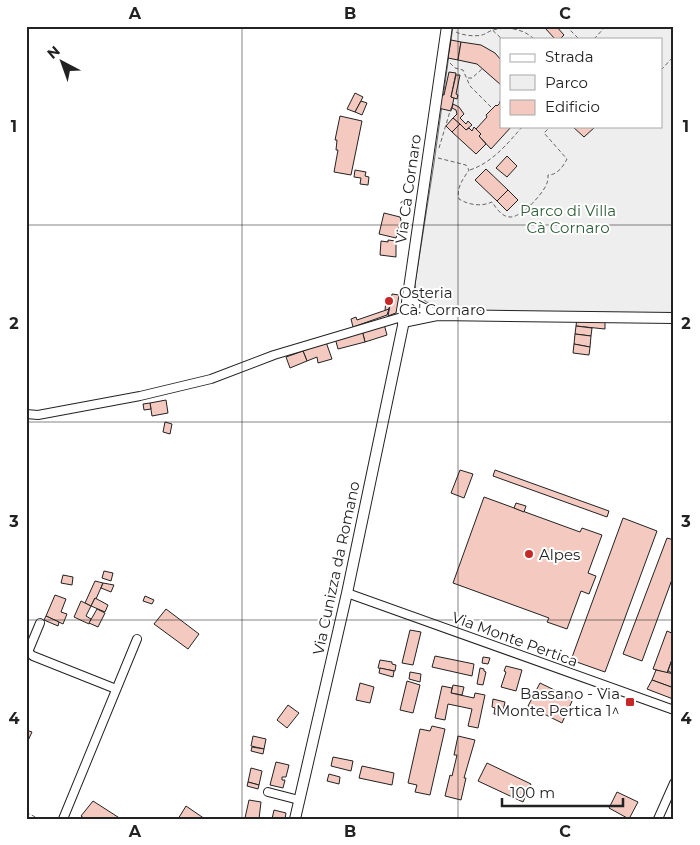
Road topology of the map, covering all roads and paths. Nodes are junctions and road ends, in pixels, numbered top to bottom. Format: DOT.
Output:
graph roads {
  1 [pos="447,26"];
  2 [pos="457,26"];
  3 [pos="488,26"];
  4 [pos="566,26"];
  5 [pos="606,26"];
  6 [pos="493,30"];
  7 [pos="501,38"];
  8 [pos="533,38"];
  9 [pos="578,38"];
  10 [pos="595,38"];
  11 [pos="674,56"];
  12 [pos="442,61"];
  13 [pos="482,69"];
  14 [pos="662,69"];
  15 [pos="467,78"];
  16 [pos="452,108"];
  17 [pos="492,108"];
  18 [pos="521,128"];
  19 [pos="549,128"];
  20 [pos="470,170"];
  21 [pos="408,297"];
  22 [pos="420,307"];
  23 [pos="437,315"];
  24 [pos="674,318"];
  25 [pos="404,319"];
  26 [pos="26,414"];
  27 [pos="347,593"];
  28 [pos="40,623"];
  29 [pos="137,639"];
  30 [pos="116,689"];
  31 [pos="674,710"];
  32 [pos="674,783"];
  33 [pos="268,792"];
  34 [pos="299,800"];
  35 [pos="666,804"];
  36 [pos="674,808"];
  37 [pos="26,812"];
  38 [pos="39,819"];
  39 [pos="63,819"];
  40 [pos="295,819"];
  41 [pos="658,819"];
  1 -- 12 [label="main road, Via Cà Cornaro"];
  2 -- 6 [label="path"];
  3 -- 6 [label="path"];
  4 -- 9 [label="path"];
  5 -- 10 [label="path"];
  6 -- 7 [label="path"];
  6 -- 8 [label="path"];
  11 -- 14 [label="path"];
  12 -- 15 [label="path"];
  12 -- 21 [label="main road, Via Cà Cornaro"];
  13 -- 15 [label="path"];
  15 -- 17 [label="path"];
  16 -- 20 [label="path"];
  18 -- 20 [label="path"];
  19 -- 20 [label="path"];
  21 -- 22 [label="main road"];
  21 -- 25 [label="main road, Via Cà Cornaro"];
  22 -- 23 [label="main road"];
  22 -- 25 [label="main road"];
  23 -- 24 [label="main road"];
  23 -- 25 [label="main road"];
  25 -- 26 [label="street"];
  25 -- 27 [label="main road, Via Cunizza da Romano"];
  27 -- 31 [label="street, Via Monte Pertica"];
  27 -- 34 [label="main road, Via Cunizza da Romano"];
  28 -- 30 [label="street"];
  29 -- 30 [label="street"];
  30 -- 39 [label="street"];
  32 -- 35 [label="street"];
  33 -- 34 [label="street"];
  34 -- 40 [label="main road, Via Cunizza da Romano"];
  35 -- 36 [label="street"];
  35 -- 41 [label="street"];
  37 -- 38 [label="path"];
}
